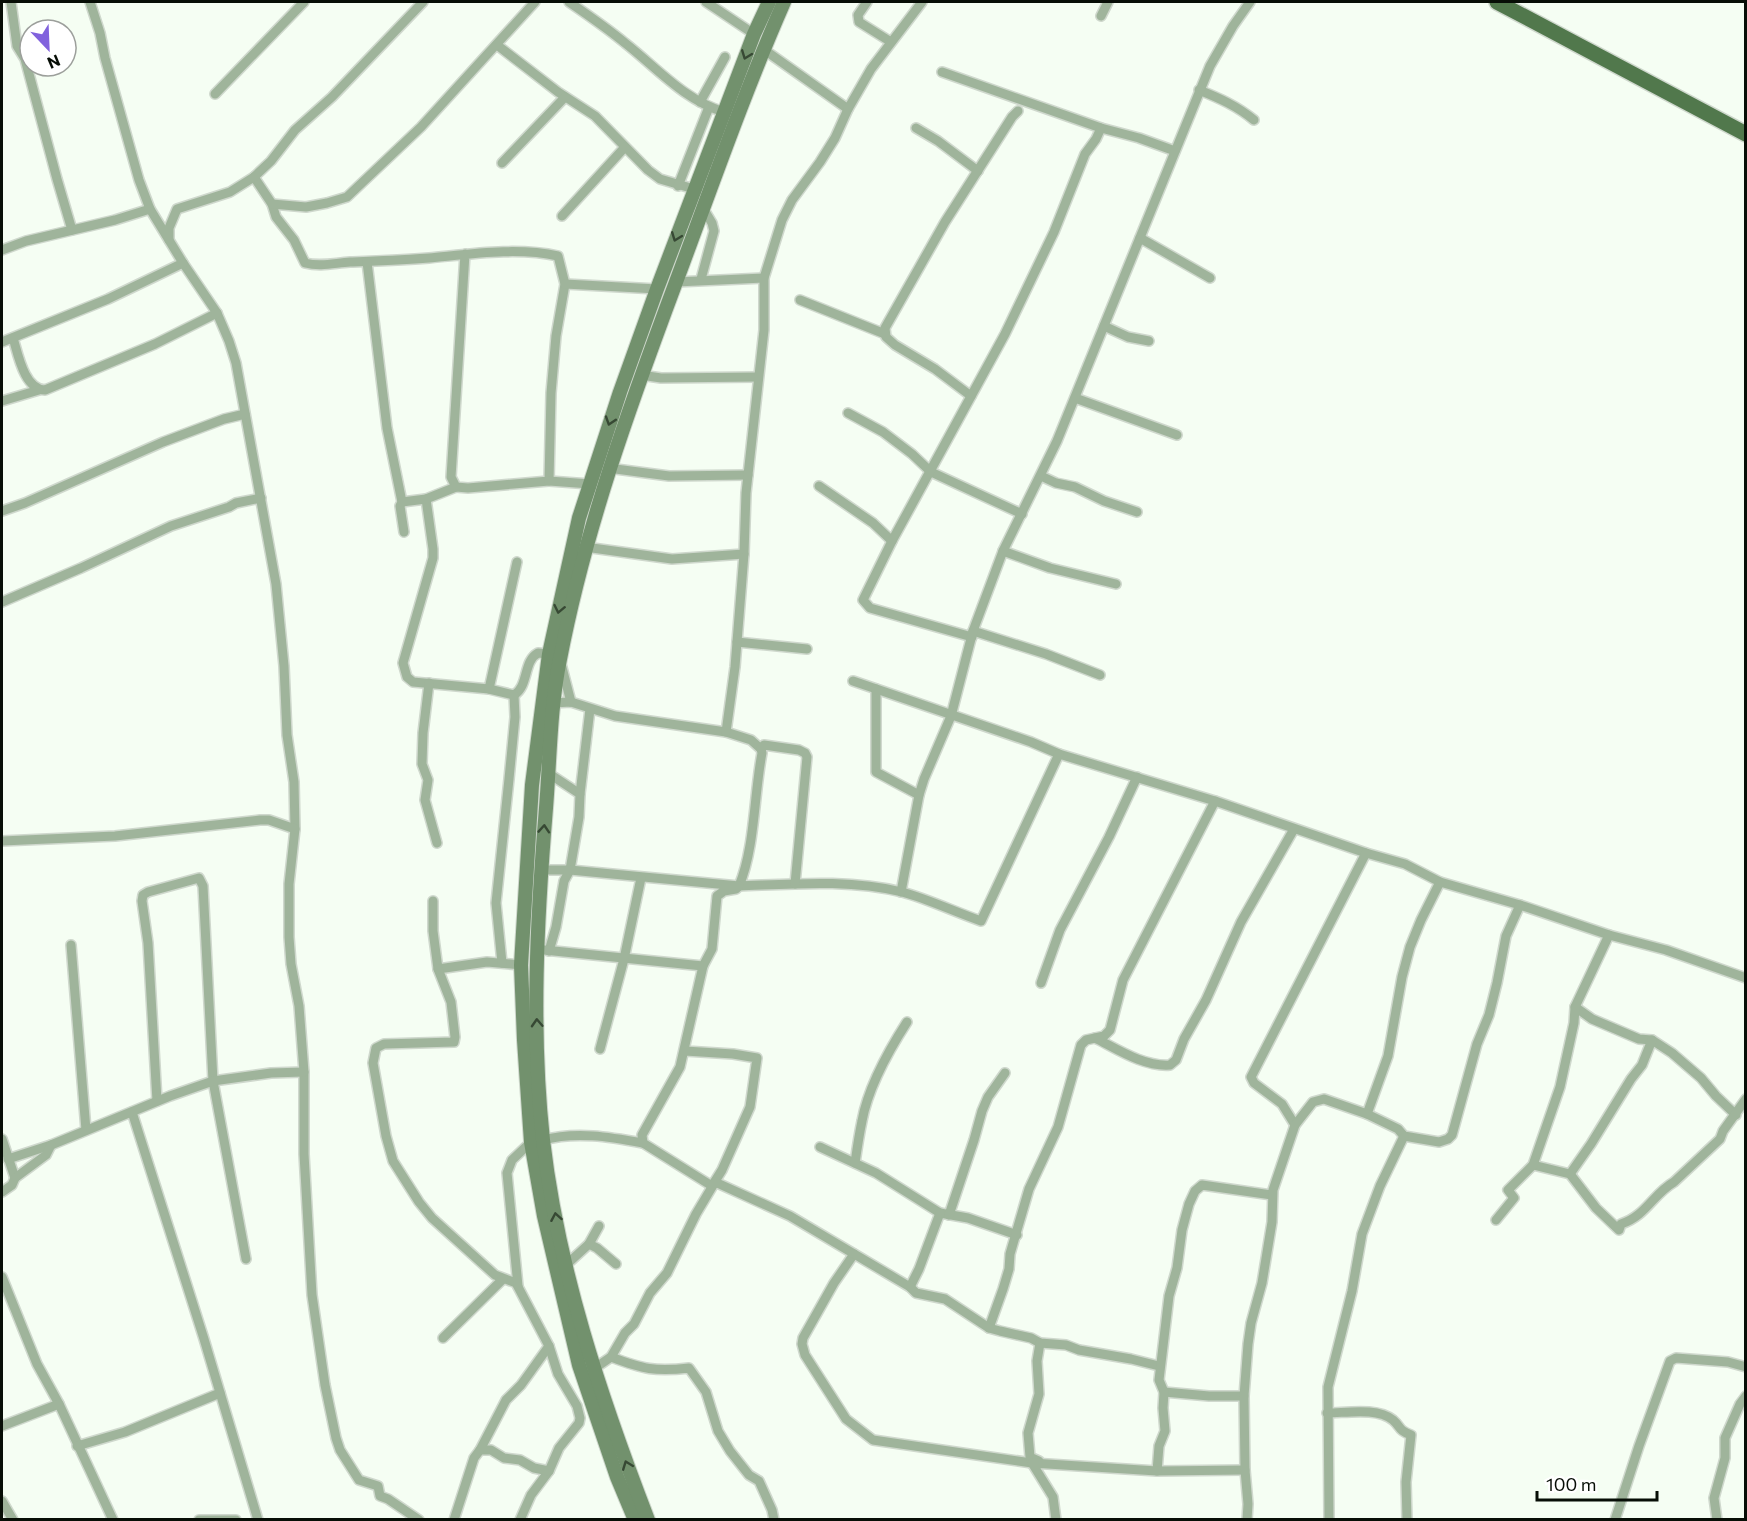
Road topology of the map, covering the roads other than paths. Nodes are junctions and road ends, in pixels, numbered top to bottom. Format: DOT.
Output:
graph roads {
  1 [pos="11,2"];
  2 [pos="90,2"];
  3 [pos="304,2"];
  4 [pos="421,2"];
  5 [pos="535,2"];
  6 [pos="569,2"];
  7 [pos="706,2"];
  8 [pos="769,2"];
  9 [pos="784,2"];
  10 [pos="867,2"];
  11 [pos="922,2"];
  12 [pos="1108,2"];
  13 [pos="1250,2"];
  14 [pos="1497,2"];
  15 [pos="1101,16"];
  16 [pos="754,34"];
  17 [pos="891,42"];
  18 [pos="497,45"];
  19 [pos="763,49"];
  20 [pos="725,57"];
  21 [pos="942,72"];
  22 [pos="1199,90"];
  23 [pos="215,94"];
  24 [pos="565,96"];
  25 [pos="705,104"];
  26 [pos="848,109"];
  27 [pos="1018,111"];
  28 [pos="724,112"];
  29 [pos="1254,120"];
  30 [pos="916,128"];
  31 [pos="1101,128"];
  32 [pos="1746,134"];
  33 [pos="625,147"];
  34 [pos="1175,151"];
  35 [pos="502,163"];
  36 [pos="978,171"];
  37 [pos="254,177"];
  38 [pos="678,186"];
  39 [pos="694,189"];
  40 [pos="272,204"];
  41 [pos="703,208"];
  42 [pos="150,209"];
  43 [pos="562,216"];
  44 [pos="72,230"];
  45 [pos="1140,238"];
  46 [pos="169,240"];
  47 [pos="2,250"];
  48 [pos="465,254"];
  49 [pos="367,262"];
  50 [pos="183,263"];
  51 [pos="764,278"];
  52 [pos="1210,278"];
  53 [pos="700,279"];
  54 [pos="676,282"];
  55 [pos="565,284"];
  56 [pos="657,289"];
  57 [pos="800,300"];
  58 [pos="217,313"];
  59 [pos="1104,326"];
  60 [pos="885,334"];
  61 [pos="13,338"];
  62 [pos="1149,340"];
  63 [pos="2,342"];
  64 [pos="641,375"];
  65 [pos="758,377"];
  66 [pos="39,390"];
  67 [pos="970,396"];
  68 [pos="1075,398"];
  69 [pos="2,401"];
  70 [pos="245,414"];
  71 [pos="848,414"];
  72 [pos="1177,435"];
  73 [pos="609,468"];
  74 [pos="931,472"];
  75 [pos="748,475"];
  76 [pos="1041,476"];
  77 [pos="549,481"];
  78 [pos="590,484"];
  79 [pos="819,486"];
  80 [pos="456,487"];
  81 [pos="261,498"];
  82 [pos="426,499"];
  83 [pos="402,502"];
  84 [pos="2,511"];
  85 [pos="1137,512"];
  86 [pos="1022,514"];
  87 [pos="405,532"];
  88 [pos="892,541"];
  89 [pos="585,547"];
  90 [pos="1003,551"];
  91 [pos="744,554"];
  92 [pos="517,562"];
  93 [pos="1116,584"];
  94 [pos="2,602"];
  95 [pos="973,634"];
  96 [pos="737,642"];
  97 [pos="807,649"];
  98 [pos="554,657"];
  99 [pos="1100,675"];
  100 [pos="853,681"];
  101 [pos="429,683"];
  102 [pos="489,689"];
  103 [pos="876,689"];
  104 [pos="514,695"];
  105 [pos="572,702"];
  106 [pos="553,703"];
  107 [pos="590,709"];
  108 [pos="951,716"];
  109 [pos="726,732"];
  110 [pos="761,748"];
  111 [pos="1059,754"];
  112 [pos="548,773"];
  113 [pos="1137,777"];
  114 [pos="580,794"];
  115 [pos="919,795"];
  116 [pos="1215,801"];
  117 [pos="295,829"];
  118 [pos="1294,829"];
  119 [pos="2,842"];
  120 [pos="437,843"];
  121 [pos="1366,853"];
  122 [pos="541,870"];
  123 [pos="570,870"];
  124 [pos="641,878"];
  125 [pos="1440,882"];
  126 [pos="795,884"];
  127 [pos="739,886"];
  128 [pos="901,892"];
  129 [pos="433,901"];
  130 [pos="1520,905"];
  131 [pos="1609,935"];
  132 [pos="71,945"];
  133 [pos="543,950"];
  134 [pos="624,959"];
  135 [pos="502,963"];
  136 [pos="521,965"];
  137 [pos="703,966"];
  138 [pos="438,969"];
  139 [pos="1746,978"];
  140 [pos="1041,983"];
  141 [pos="1575,1007"];
  142 [pos="907,1022"];
  143 [pos="1095,1038"];
  144 [pos="1652,1040"];
  145 [pos="600,1049"];
  146 [pos="685,1051"];
  147 [pos="304,1072"];
  148 [pos="1005,1073"];
  149 [pos="213,1081"];
  150 [pos="157,1101"];
  151 [pos="1745,1102"];
  152 [pos="132,1112"];
  153 [pos="1367,1114"];
  154 [pos="1736,1115"];
  155 [pos="1295,1125"];
  156 [pos="86,1130"];
  157 [pos="1404,1136"];
  158 [pos="2,1139"];
  159 [pos="537,1141"];
  160 [pos="643,1143"];
  161 [pos="51,1145"];
  162 [pos="820,1147"];
  163 [pos="8,1159"];
  164 [pos="855,1163"];
  165 [pos="1533,1166"];
  166 [pos="1570,1174"];
  167 [pos="15,1178"];
  168 [pos="712,1186"];
  169 [pos="2,1192"];
  170 [pos="1272,1196"];
  171 [pos="945,1214"];
  172 [pos="1496,1220"];
  173 [pos="599,1226"];
  174 [pos="1017,1235"];
  175 [pos="589,1245"];
  176 [pos="854,1254"];
  177 [pos="246,1259"];
  178 [pos="616,1264"];
  179 [pos="566,1265"];
  180 [pos="503,1279"];
  181 [pos="3,1283"];
  182 [pos="519,1286"];
  183 [pos="910,1287"];
  184 [pos="989,1328"];
  185 [pos="443,1338"];
  186 [pos="1040,1343"];
  187 [pos="549,1346"];
  188 [pos="611,1357"];
  189 [pos="1159,1366"];
  190 [pos="1746,1367"];
  191 [pos="595,1368"];
  192 [pos="1164,1392"];
  193 [pos="220,1393"];
  194 [pos="1244,1396"];
  195 [pos="1746,1396"];
  196 [pos="58,1404"];
  197 [pos="1327,1413"];
  198 [pos="2,1426"];
  199 [pos="77,1446"];
  200 [pos="480,1450"];
  201 [pos="1032,1463"];
  202 [pos="1044,1463"];
  203 [pos="1157,1470"];
  204 [pos="1245,1470"];
  205 [pos="549,1471"];
  206 [pos="2,1501"];
  207 [pos="13,1520"];
  208 [pos="113,1520"];
  209 [pos="199,1520"];
  210 [pos="236,1520"];
  211 [pos="258,1520"];
  212 [pos="419,1520"];
  213 [pos="454,1520"];
  214 [pos="520,1520"];
  215 [pos="635,1520"];
  216 [pos="648,1520"];
  217 [pos="774,1520"];
  218 [pos="1056,1520"];
  219 [pos="1247,1520"];
  220 [pos="1329,1520"];
  221 [pos="1407,1520"];
  222 [pos="1614,1520"];
  223 [pos="1717,1520"];
  1 -- 44 [label="street"];
  2 -- 42 [label="street"];
  3 -- 23 [label="street"];
  4 -- 37 [label="street"];
  5 -- 18 [label="street"];
  6 -- 25 [label="street"];
  7 -- 16 [label="street"];
  8 -- 16 [label="main road"];
  9 -- 19 [label="main road"];
  10 -- 17 [label="street"];
  11 -- 17 [label="street"];
  12 -- 15 [label="street"];
  13 -- 22 [label="street"];
  14 -- 32 [label="main road"];
  16 -- 28 [label="main road, one-way"];
  17 -- 26 [label="street"];
  18 -- 24 [label="street"];
  18 -- 40 [label="street"];
  19 -- 26 [label="street"];
  19 -- 41 [label="main road"];
  20 -- 25 [label="street"];
  21 -- 31 [label="street"];
  22 -- 29 [label="street"];
  22 -- 34 [label="street"];
  24 -- 33 [label="street"];
  24 -- 35 [label="street"];
  25 -- 28 [label="street"];
  25 -- 38 [label="street"];
  26 -- 51 [label="street"];
  27 -- 36 [label="street"];
  28 -- 39 [label="main road"];
  30 -- 36 [label="street"];
  31 -- 34 [label="street"];
  31 -- 67 [label="street"];
  33 -- 38 [label="street"];
  33 -- 43 [label="street"];
  34 -- 45 [label="street"];
  36 -- 60 [label="street"];
  37 -- 40 [label="street"];
  37 -- 46 [label="street"];
  38 -- 39 [label="street"];
  39 -- 56 [label="main road, one-way"];
  40 -- 49 [label="street"];
  41 -- 53 [label="street"];
  41 -- 54 [label="main road"];
  42 -- 44 [label="street"];
  42 -- 46 [label="street"];
  44 -- 47 [label="street"];
  45 -- 52 [label="street"];
  45 -- 59 [label="street"];
  46 -- 50 [label="street"];
  48 -- 49 [label="street"];
  48 -- 55 [label="street"];
  48 -- 80 [label="street"];
  49 -- 83 [label="street"];
  50 -- 58 [label="street"];
  50 -- 61 [label="street"];
  51 -- 53 [label="street"];
  51 -- 65 [label="street"];
  53 -- 54 [label="street"];
  54 -- 64 [label="main road"];
  55 -- 56 [label="street"];
  55 -- 77 [label="street"];
  56 -- 78 [label="main road, one-way"];
  57 -- 60 [label="street"];
  58 -- 66 [label="street"];
  58 -- 70 [label="street"];
  59 -- 62 [label="street"];
  59 -- 68 [label="street"];
  60 -- 67 [label="street"];
  61 -- 63 [label="street"];
  61 -- 66 [label="street"];
  64 -- 65 [label="street"];
  64 -- 73 [label="main road"];
  65 -- 75 [label="street"];
  66 -- 69 [label="street"];
  67 -- 74 [label="street"];
  68 -- 72 [label="street"];
  68 -- 76 [label="street"];
  70 -- 81 [label="street"];
  70 -- 84 [label="street"];
  71 -- 74 [label="street"];
  73 -- 75 [label="street"];
  73 -- 89 [label="main road"];
  74 -- 86 [label="street"];
  74 -- 88 [label="street"];
  75 -- 91 [label="street"];
  76 -- 85 [label="street"];
  76 -- 86 [label="street"];
  77 -- 78 [label="street"];
  77 -- 80 [label="street"];
  78 -- 98 [label="main road, one-way"];
  79 -- 88 [label="street"];
  80 -- 82 [label="street"];
  81 -- 94 [label="street"];
  81 -- 117 [label="street"];
  82 -- 83 [label="street"];
  82 -- 101 [label="street"];
  83 -- 87 [label="street"];
  86 -- 90 [label="street"];
  88 -- 95 [label="street"];
  89 -- 91 [label="street"];
  89 -- 98 [label="main road"];
  90 -- 93 [label="street"];
  90 -- 95 [label="street"];
  91 -- 96 [label="street"];
  92 -- 102 [label="street"];
  95 -- 99 [label="street"];
  95 -- 108 [label="street"];
  96 -- 97 [label="street"];
  96 -- 109 [label="street"];
  98 -- 104 [label="street"];
  98 -- 105 [label="street"];
  98 -- 106 [label="main road"];
  98 -- 136 [label="main road"];
  100 -- 103 [label="street"];
  101 -- 102 [label="street"];
  101 -- 120 [label="street"];
  102 -- 104 [label="street"];
  103 -- 108 [label="street"];
  103 -- 115 [label="street"];
  104 -- 135 [label="street"];
  105 -- 106 [label="street"];
  105 -- 107 [label="street"];
  106 -- 112 [label="main road"];
  107 -- 109 [label="street"];
  107 -- 114 [label="street"];
  108 -- 111 [label="street"];
  108 -- 115 [label="street"];
  109 -- 110 [label="street"];
  110 -- 126 [label="street"];
  110 -- 127 [label="street"];
  111 -- 113 [label="street"];
  111 -- 128 [label="street"];
  112 -- 114 [label="street"];
  122 -- 112 [label="main road, one-way"];
  113 -- 116 [label="street"];
  113 -- 140 [label="street"];
  114 -- 123 [label="street"];
  115 -- 128 [label="street"];
  116 -- 118 [label="street"];
  116 -- 143 [label="street"];
  117 -- 119 [label="street"];
  117 -- 147 [label="street"];
  118 -- 121 [label="street"];
  118 -- 143 [label="street"];
  121 -- 125 [label="street"];
  121 -- 155 [label="street"];
  122 -- 123 [label="street"];
  122 -- 133 [label="main road"];
  123 -- 124 [label="street"];
  123 -- 133 [label="street"];
  124 -- 127 [label="street"];
  124 -- 134 [label="street"];
  125 -- 130 [label="street"];
  125 -- 153 [label="street"];
  126 -- 127 [label="street"];
  126 -- 128 [label="street"];
  127 -- 137 [label="street"];
  129 -- 138 [label="street"];
  130 -- 131 [label="street"];
  130 -- 157 [label="street"];
  131 -- 139 [label="street"];
  131 -- 141 [label="street"];
  132 -- 156 [label="street"];
  133 -- 134 [label="street"];
  159 -- 133 [label="main road, one-way"];
  134 -- 137 [label="street"];
  134 -- 145 [label="street"];
  135 -- 136 [label="street"];
  135 -- 138 [label="street"];
  136 -- 159 [label="main road"];
  137 -- 146 [label="street"];
  138 -- 180 [label="street"];
  141 -- 144 [label="street"];
  141 -- 165 [label="street"];
  142 -- 164 [label="street"];
  143 -- 174 [label="street"];
  144 -- 154 [label="street"];
  144 -- 166 [label="street"];
  146 -- 160 [label="street"];
  146 -- 168 [label="street"];
  147 -- 149 [label="street"];
  147 -- 212 [label="street"];
  148 -- 171 [label="street"];
  149 -- 150 [label="street"];
  149 -- 150 [label="street"];
  149 -- 177 [label="street"];
  150 -- 152 [label="street"];
  151 -- 154 [label="street"];
  152 -- 156 [label="street"];
  152 -- 193 [label="street"];
  153 -- 155 [label="street"];
  153 -- 157 [label="street"];
  154 -- 166 [label="street"];
  155 -- 170 [label="street"];
  156 -- 161 [label="street"];
  157 -- 197 [label="street"];
  158 -- 163 [label="street"];
  159 -- 160 [label="street"];
  179 -- 159 [label="main road, one-way"];
  159 -- 182 [label="street"];
  159 -- 215 [label="main road"];
  160 -- 168 [label="street"];
  161 -- 163 [label="street"];
  161 -- 167 [label="street"];
  162 -- 164 [label="street"];
  163 -- 167 [label="street"];
  164 -- 171 [label="street"];
  165 -- 166 [label="street"];
  165 -- 172 [label="street"];
  167 -- 169 [label="street"];
  168 -- 176 [label="street"];
  168 -- 188 [label="street"];
  170 -- 189 [label="street"];
  170 -- 194 [label="street"];
  171 -- 174 [label="street"];
  171 -- 183 [label="street"];
  173 -- 175 [label="street"];
  174 -- 184 [label="street"];
  175 -- 178 [label="street"];
  175 -- 179 [label="street"];
  176 -- 183 [label="street"];
  176 -- 201 [label="street"];
  179 -- 191 [label="main road"];
  180 -- 182 [label="street"];
  180 -- 185 [label="street"];
  181 -- 196 [label="street"];
  182 -- 187 [label="street"];
  183 -- 184 [label="street"];
  184 -- 186 [label="street"];
  186 -- 189 [label="street"];
  186 -- 202 [label="street"];
  187 -- 200 [label="street"];
  187 -- 205 [label="street"];
  188 -- 191 [label="street"];
  188 -- 217 [label="street"];
  189 -- 192 [label="street"];
  190 -- 222 [label="street"];
  216 -- 191 [label="main road, one-way"];
  192 -- 194 [label="street"];
  192 -- 203 [label="street"];
  193 -- 199 [label="street"];
  193 -- 211 [label="street"];
  194 -- 204 [label="street"];
  195 -- 223 [label="street"];
  196 -- 198 [label="street"];
  196 -- 199 [label="street"];
  197 -- 220 [label="street"];
  197 -- 221 [label="street"];
  199 -- 208 [label="street"];
  200 -- 205 [label="street"];
  200 -- 213 [label="street"];
  201 -- 202 [label="street"];
  201 -- 218 [label="street"];
  202 -- 203 [label="street"];
  203 -- 204 [label="street"];
  204 -- 219 [label="street"];
  205 -- 214 [label="street"];
  206 -- 207 [label="street"];
  209 -- 210 [label="street"];
}
